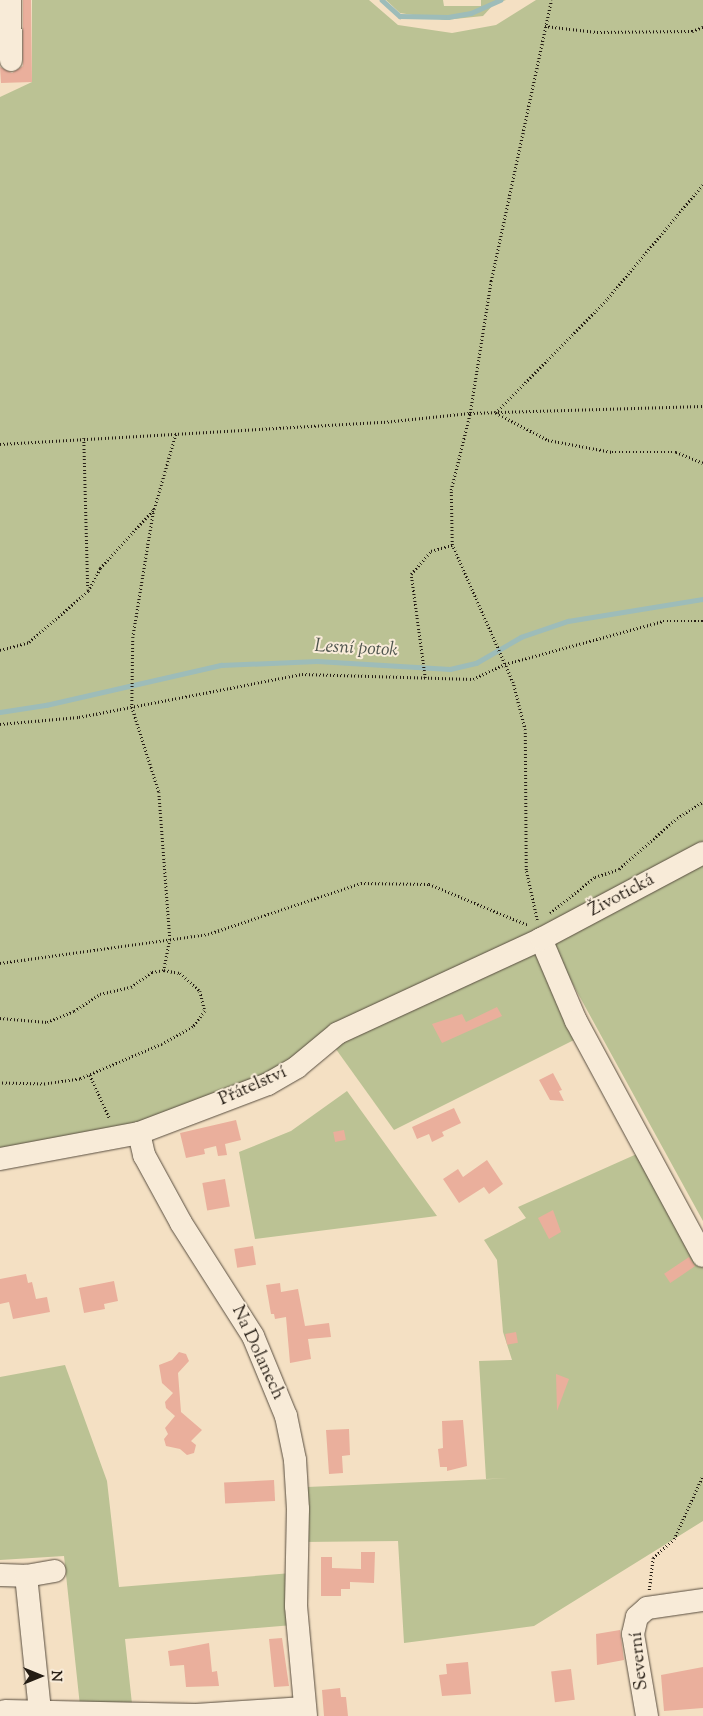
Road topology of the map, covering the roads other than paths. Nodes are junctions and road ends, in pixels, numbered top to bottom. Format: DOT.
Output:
graph roads {
  1 [pos="10,0"];
  2 [pos="11,60"];
  3 [pos="703,853"];
  4 [pos="537,931"];
  5 [pos="128,1135"];
  6 [pos="0,1159"];
  7 [pos="703,1256"];
  8 [pos="55,1571"];
  9 [pos="0,1575"];
  10 [pos="26,1576"];
  11 [pos="703,1600"];
  12 [pos="5,1711"];
  13 [pos="40,1711"];
  14 [pos="305,1712"];
  15 [pos="646,1716"];
  1 -- 2 [label="street"];
  3 -- 4 [label="street, Životická"];
  4 -- 5 [label="street, Přátelství"];
  4 -- 7 [label="street"];
  5 -- 6 [label="street, Přátelství"];
  5 -- 14 [label="street, Na Dolanech"];
  8 -- 10 [label="street"];
  9 -- 10 [label="street"];
  10 -- 13 [label="street"];
  11 -- 15 [label="street, Severní"];
  12 -- 13 [label="street"];
  13 -- 14 [label="street"];
}
